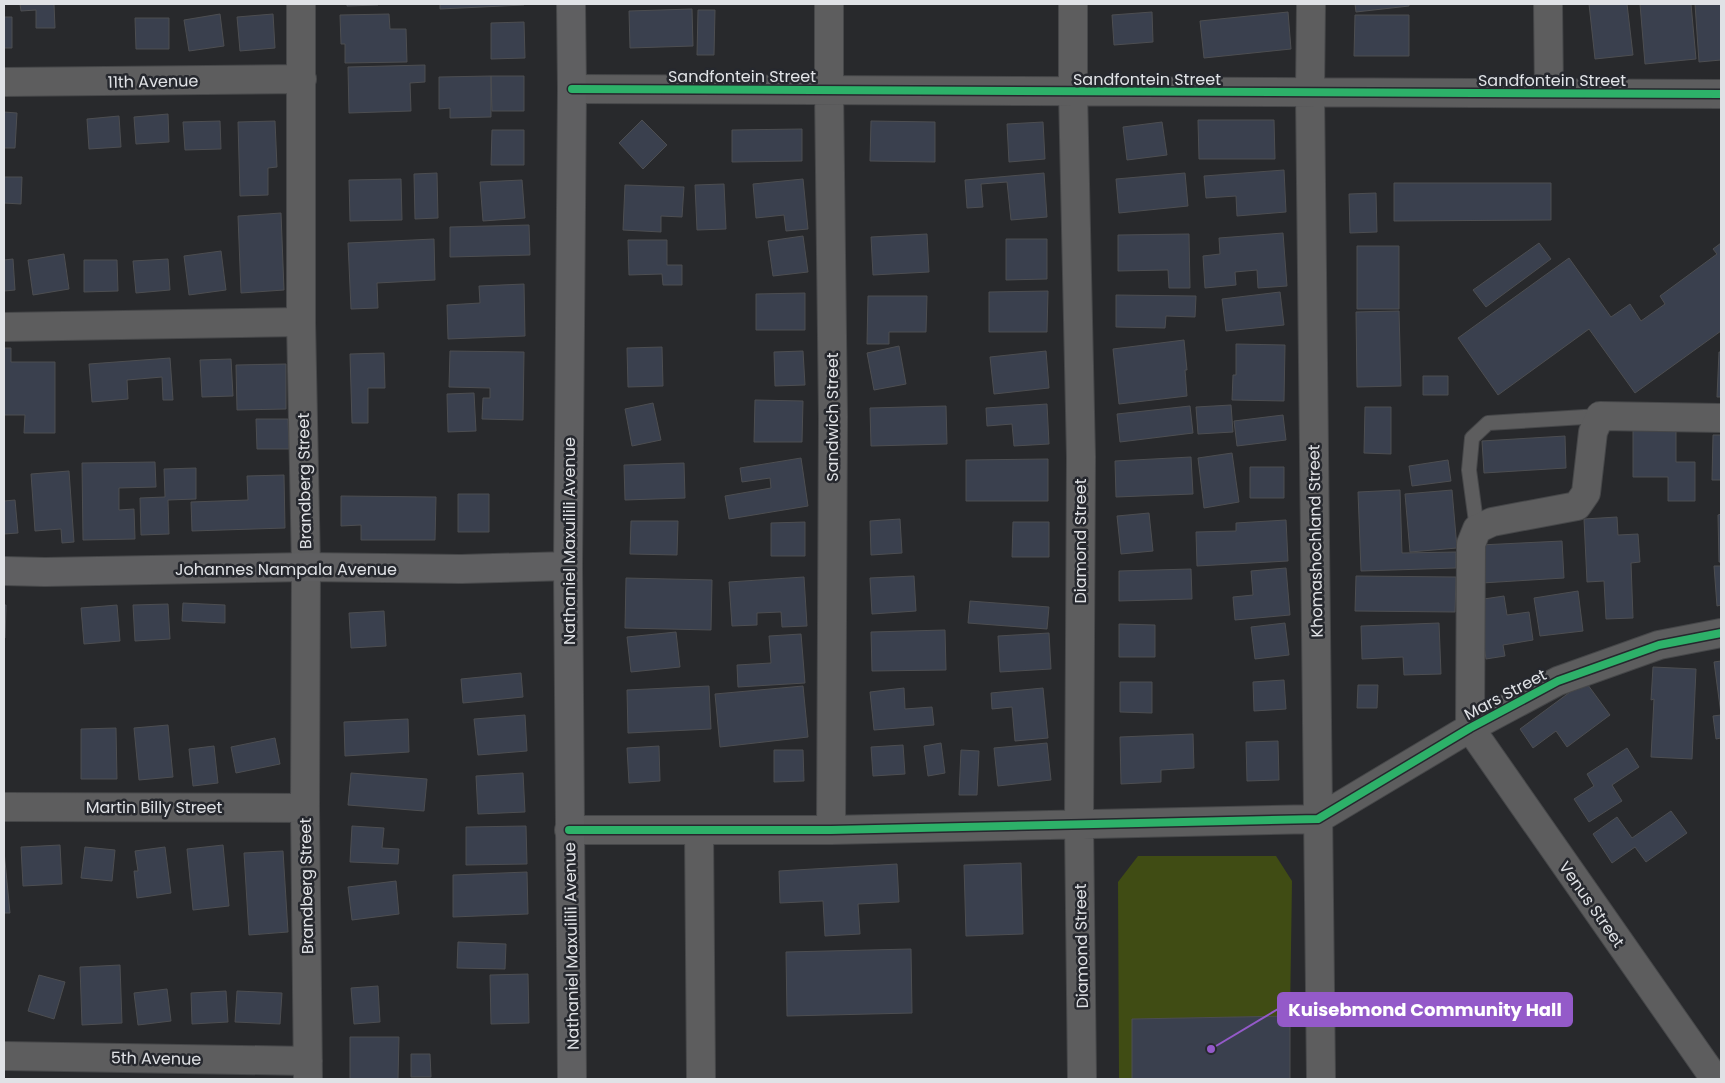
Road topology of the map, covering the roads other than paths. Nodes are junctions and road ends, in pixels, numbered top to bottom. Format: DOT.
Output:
graph roads {
  1 [pos="301,4"];
  2 [pos="571,4"];
  3 [pos="829,4"];
  4 [pos="1073,4"];
  5 [pos="1311,4"];
  6 [pos="1548,4"];
  7 [pos="302,79"];
  8 [pos="4,82"];
  9 [pos="572,89"];
  10 [pos="828,90"];
  11 [pos="1073,92"];
  12 [pos="1310,93"];
  13 [pos="1549,93"];
  14 [pos="1721,94"];
  15 [pos="301,322"];
  16 [pos="4,327"];
  17 [pos="1600,416"];
  18 [pos="1721,418"];
  19 [pos="1477,529"];
  20 [pos="568,566"];
  21 [pos="306,567"];
  22 [pos="4,571"];
  23 [pos="1721,632"];
  24 [pos="1470,728"];
  25 [pos="4,807"];
  26 [pos="305,808"];
  27 [pos="1318,820"];
  28 [pos="1079,824"];
  29 [pos="569,830"];
  30 [pos="700,830"];
  31 [pos="831,830"];
  32 [pos="6,1061"];
  33 [pos="308,1070"];
  34 [pos="572,1079"];
  35 [pos="702,1079"];
  36 [pos="1082,1079"];
  37 [pos="1321,1079"];
  38 [pos="1715,1079"];
  1 -- 7 [label="street, Brandberg Street"];
  2 -- 9 [label="street, Nathaniel Maxuilili Avenue"];
  3 -- 10 [label="street, Sandwich Street"];
  4 -- 11 [label="street, Diamond Street"];
  5 -- 12 [label="street, Khomashochland Street"];
  6 -- 13 [label="street"];
  7 -- 8 [label="street, 11th Avenue"];
  7 -- 15 [label="street, Brandberg Street"];
  9 -- 10 [label="street, Sandfontein Street"];
  9 -- 20 [label="street, Nathaniel Maxuilili Avenue"];
  10 -- 11 [label="street, Sandfontein Street"];
  10 -- 31 [label="street, Sandwich Street"];
  11 -- 12 [label="street, Sandfontein Street"];
  11 -- 28 [label="street, Diamond Street"];
  12 -- 13 [label="street, Sandfontein Street"];
  12 -- 27 [label="street, Khomashochland Street"];
  13 -- 14 [label="street, Sandfontein Street"];
  15 -- 16 [label="street"];
  15 -- 21 [label="street, Brandberg Street"];
  17 -- 18 [label="street"];
  17 -- 19 [label="street"];
  17 -- 19 [label="lane"];
  19 -- 24 [label="street"];
  20 -- 21 [label="street, Johannes Nampala Avenue"];
  20 -- 29 [label="street, Nathaniel Maxuilili Avenue"];
  21 -- 22 [label="street, Johannes Nampala Avenue"];
  21 -- 26 [label="street, Brandberg Street"];
  23 -- 24 [label="street, Mars Street"];
  24 -- 27 [label="street, Mars Street"];
  24 -- 38 [label="street, Venus Street"];
  25 -- 26 [label="street, Martin Billy Street"];
  26 -- 33 [label="street, Brandberg Street"];
  27 -- 28 [label="street"];
  27 -- 37 [label="street, Khomashochland Street"];
  28 -- 31 [label="street"];
  28 -- 36 [label="street, Diamond Street"];
  29 -- 30 [label="street"];
  29 -- 34 [label="street, Nathaniel Maxuilili Avenue"];
  30 -- 31 [label="street"];
  30 -- 35 [label="street"];
  32 -- 33 [label="street, 5th Avenue"];
}
